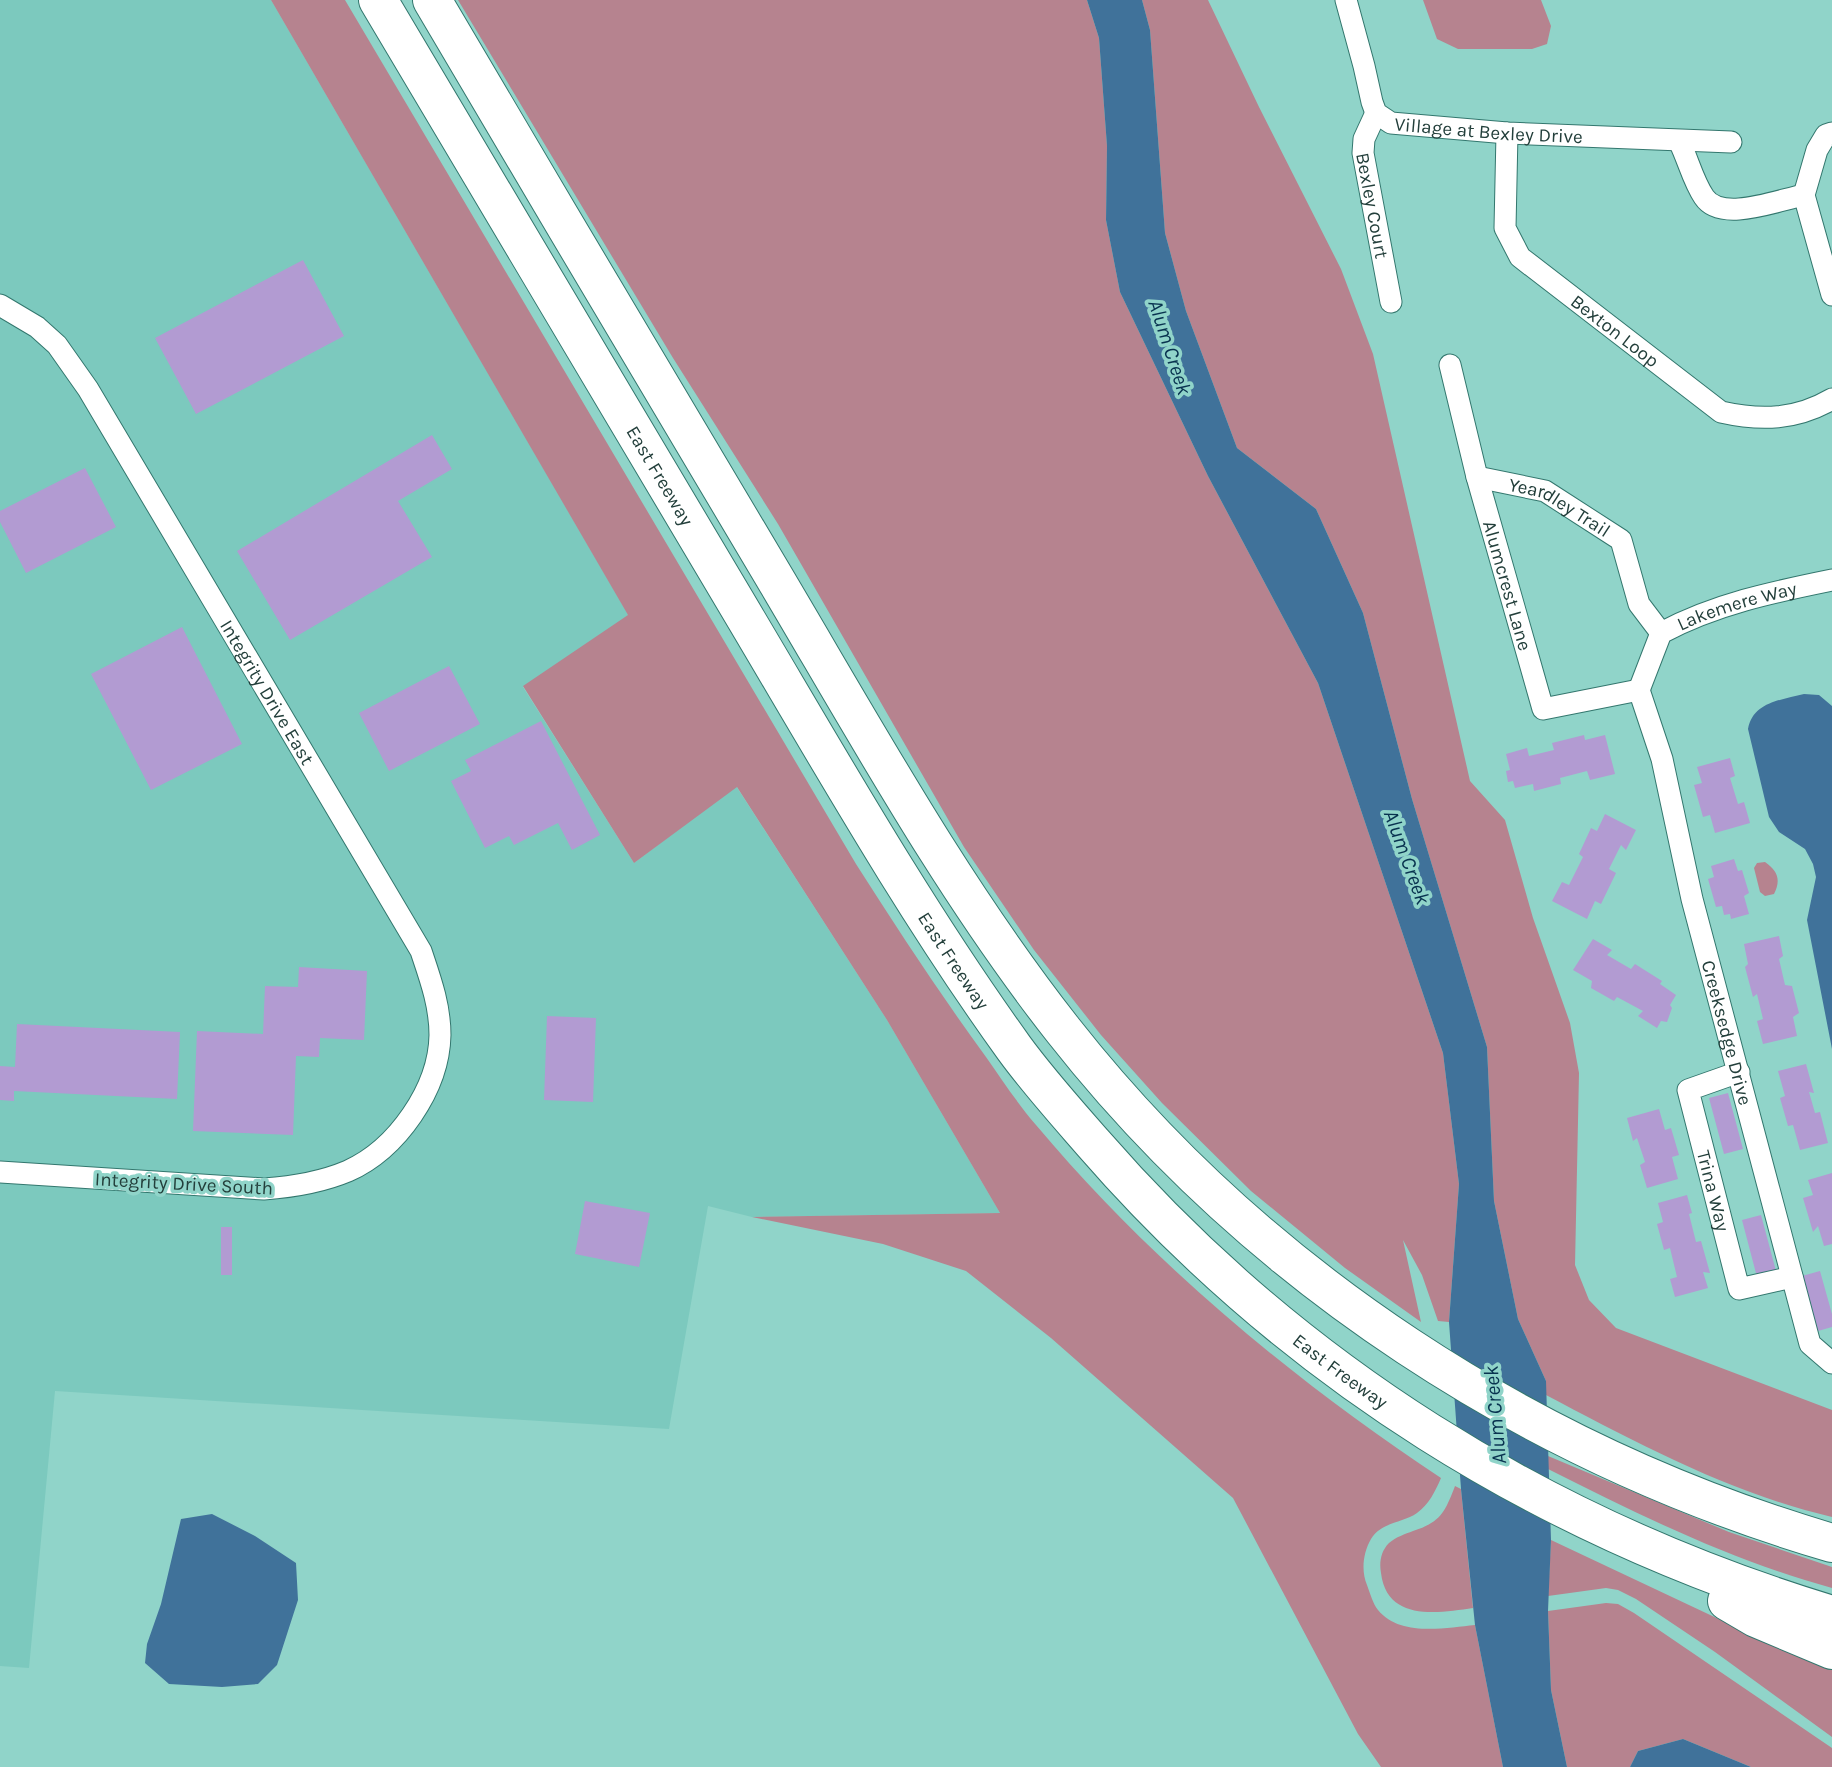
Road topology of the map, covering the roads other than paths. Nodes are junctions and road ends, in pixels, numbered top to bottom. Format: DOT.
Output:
graph roads {
  1 [pos="378,0"];
  2 [pos="432,0"];
  3 [pos="1346,0"];
  4 [pos="1376,113"];
  5 [pos="1507,133"];
  6 [pos="1832,133"];
  7 [pos="1679,141"];
  8 [pos="1731,142"];
  9 [pos="1824,155"];
  10 [pos="1804,195"];
  11 [pos="1832,295"];
  12 [pos="1391,302"];
  13 [pos="8,310"];
  14 [pos="1450,365"];
  15 [pos="1832,400"];
  16 [pos="1477,477"];
  17 [pos="1832,580"];
  18 [pos="1661,633"];
  19 [pos="1639,690"];
  20 [pos="1739,1072"];
  21 [pos="422,1101"];
  22 [pos="0,1172"];
  23 [pos="1792,1277"];
  24 [pos="1832,1363"];
  25 [pos="1832,1542"];
  26 [pos="1633,1543"];
  27 [pos="1832,1615"];
  28 [pos="1832,1650"];
  1 -- 26 [label="highway, East Freeway"];
  2 -- 25 [label="highway"];
  3 -- 4 [label="street, Village at Bexley Drive"];
  4 -- 5 [label="street, Village at Bexley Drive"];
  4 -- 12 [label="street, Bexley Court"];
  5 -- 7 [label="street, Village at Bexley Drive"];
  5 -- 15 [label="street, Bexton Loop"];
  6 -- 9 [label="street"];
  7 -- 8 [label="street, Village at Bexley Drive"];
  7 -- 10 [label="street"];
  9 -- 10 [label="street"];
  10 -- 11 [label="street"];
  13 -- 21 [label="street, Integrity Drive East"];
  14 -- 16 [label="street, Alumcrest Lane"];
  16 -- 18 [label="street, Yeardley Trail"];
  16 -- 19 [label="street, Alumcrest Lane"];
  17 -- 18 [label="street, Lakemere Way"];
  18 -- 19 [label="street, Lakemere Way"];
  19 -- 20 [label="street, Creeksedge Drive"];
  20 -- 23 [label="street, Creeksedge Drive"];
  20 -- 23 [label="street, Trina Way"];
  21 -- 22 [label="street, Integrity Drive South"];
  23 -- 24 [label="street, Creeksedge Drive"];
  26 -- 27 [label="highway, East Freeway"];
  26 -- 28 [label="highway"];
}
